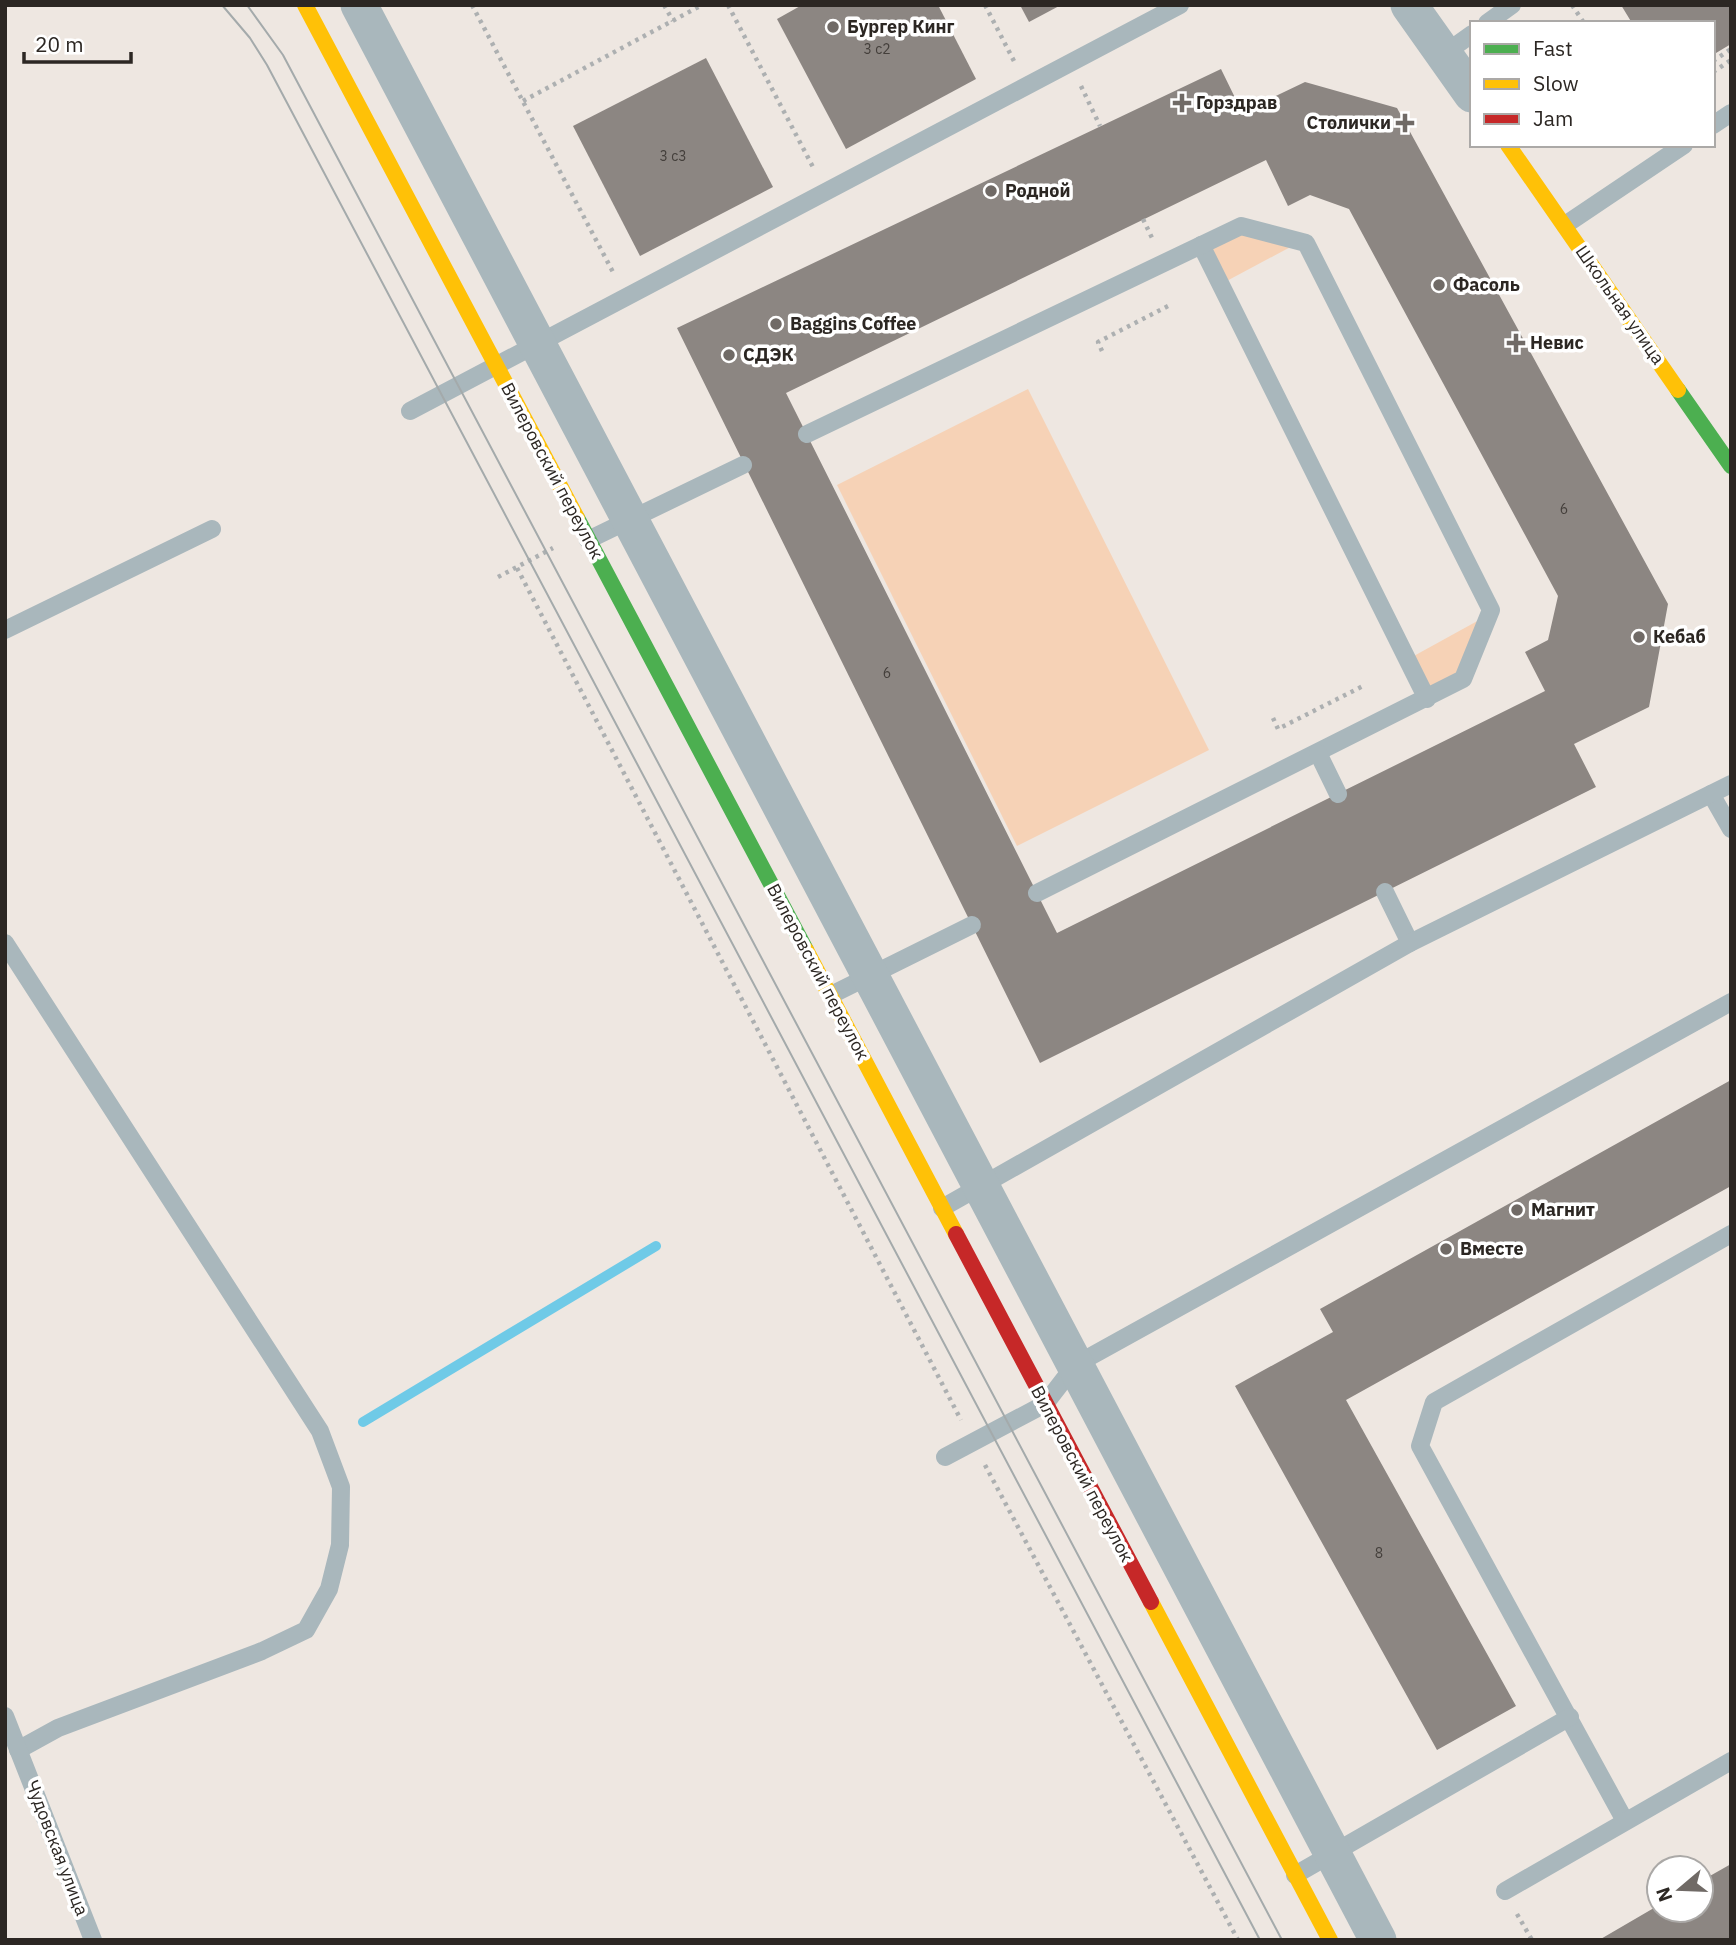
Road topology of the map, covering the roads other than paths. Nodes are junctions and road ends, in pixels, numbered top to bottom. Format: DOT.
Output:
graph roads {
  1 [pos="304,5"];
  2 [pos="359,5"];
  3 [pos="1180,5"];
  4 [pos="1409,5"];
  5 [pos="1512,5"];
  6 [pos="1491,21"];
  7 [pos="1458,44"];
  8 [pos="1470,87"];
  9 [pos="1731,113"];
  10 [pos="1715,124"];
  11 [pos="1509,147"];
  12 [pos="1681,147"];
  13 [pos="1565,225"];
  14 [pos="1201,245"];
  15 [pos="538,344"];
  16 [pos="496,366"];
  17 [pos="410,411"];
  18 [pos="807,434"];
  19 [pos="743,465"];
  20 [pos="1731,466"];
  21 [pos="630,520"];
  22 [pos="212,529"];
  23 [pos="589,540"];
  24 [pos="5,630"];
  25 [pos="1427,699"];
  26 [pos="1318,753"];
  27 [pos="1731,784"];
  28 [pos="1338,794"];
  29 [pos="1711,794"];
  30 [pos="1731,829"];
  31 [pos="1385,892"];
  32 [pos="1037,893"];
  33 [pos="972,925"];
  34 [pos="5,943"];
  35 [pos="1410,943"];
  36 [pos="869,976"];
  37 [pos="831,995"];
  38 [pos="1731,1002"];
  39 [pos="981,1186"];
  40 [pos="942,1208"];
  41 [pos="1731,1234"];
  42 [pos="1075,1366"];
  43 [pos="1045,1404"];
  44 [pos="944,1457"];
  45 [pos="5,1716"];
  46 [pos="1570,1717"];
  47 [pos="18,1750"];
  48 [pos="1731,1760"];
  49 [pos="1625,1821"];
  50 [pos="1333,1853"];
  51 [pos="1295,1875"];
  52 [pos="1505,1891"];
  53 [pos="93,1940"];
  54 [pos="1329,1940"];
  55 [pos="1378,1940"];
  1 -- 16 [label="street, Вилеровский переулок"];
  2 -- 15 [label="street"];
  3 -- 15 [label="lane"];
  4 -- 7 [label="street"];
  5 -- 6 [label="lane"];
  7 -- 8 [label="street"];
  9 -- 10 [label="lane"];
  11 -- 13 [label="street, Школьная улица"];
  12 -- 13 [label="lane"];
  13 -- 20 [label="street, Школьная улица"];
  14 -- 18 [label="lane"];
  14 -- 25 [label="lane"];
  14 -- 25 [label="lane"];
  15 -- 16 [label="lane"];
  15 -- 21 [label="street"];
  16 -- 17 [label="lane"];
  16 -- 23 [label="street, Вилеровский переулок"];
  19 -- 21 [label="lane"];
  21 -- 23 [label="lane"];
  21 -- 36 [label="street"];
  22 -- 24 [label="lane"];
  23 -- 37 [label="street, Вилеровский переулок"];
  25 -- 26 [label="lane"];
  26 -- 28 [label="lane"];
  26 -- 32 [label="lane"];
  27 -- 29 [label="lane"];
  29 -- 30 [label="lane"];
  29 -- 35 [label="lane"];
  31 -- 35 [label="lane"];
  33 -- 36 [label="lane"];
  34 -- 47 [label="lane"];
  35 -- 39 [label="lane"];
  36 -- 37 [label="lane"];
  36 -- 39 [label="street"];
  37 -- 40 [label="street, Вилеровский переулок"];
  38 -- 42 [label="lane"];
  39 -- 40 [label="lane"];
  39 -- 42 [label="street"];
  40 -- 43 [label="street, Вилеровский переулок"];
  41 -- 46 [label="lane"];
  42 -- 43 [label="lane"];
  42 -- 50 [label="street"];
  43 -- 44 [label="lane"];
  43 -- 51 [label="street, Вилеровский переулок"];
  45 -- 47 [label="lane, Чудовская улица"];
  46 -- 49 [label="lane"];
  46 -- 50 [label="lane"];
  47 -- 53 [label="lane, Чудовская улица"];
  48 -- 49 [label="lane"];
  49 -- 52 [label="lane"];
  50 -- 51 [label="lane"];
  50 -- 55 [label="street"];
  51 -- 54 [label="street, Вилеровский переулок"];
}
